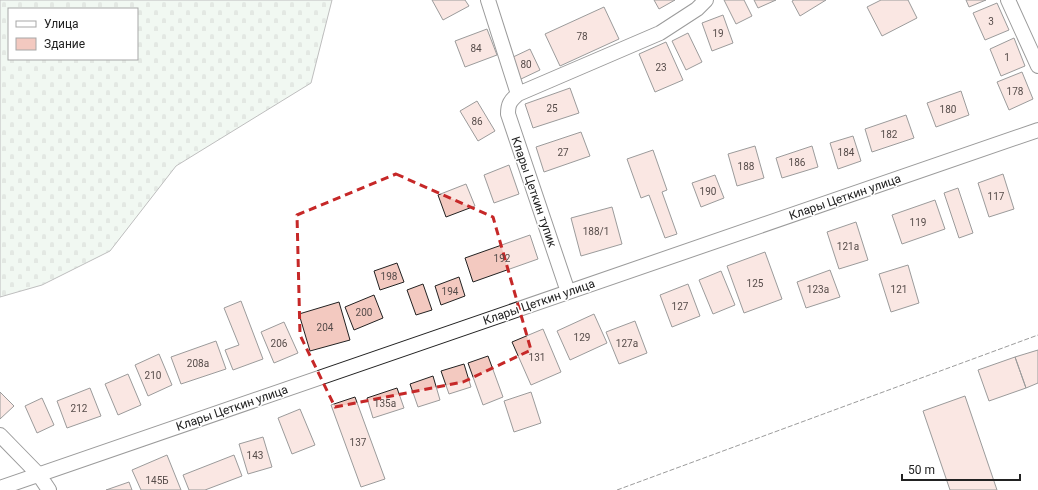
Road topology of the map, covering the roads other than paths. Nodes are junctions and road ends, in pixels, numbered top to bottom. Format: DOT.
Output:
graph roads {
  1 [pos="488,0"];
  2 [pos="706,0"];
  3 [pos="1008,0"];
  4 [pos="1038,66"];
  5 [pos="518,94"];
  6 [pos="1038,130"];
  7 [pos="568,292"];
  8 [pos="0,435"];
  9 [pos="39,475"];
  10 [pos="0,488"];
  11 [pos="49,490"];
  1 -- 5 [label="street"];
  2 -- 5 [label="street"];
  3 -- 4 [label="street"];
  5 -- 7 [label="street, Клары Цеткин тупик"];
  6 -- 7 [label="street, Клары Цеткин улица"];
  7 -- 9 [label="street, Клары Цеткин улица"];
  8 -- 9 [label="street"];
  9 -- 10 [label="street, Клары Цеткин улица"];
  9 -- 11 [label="street"];
}
